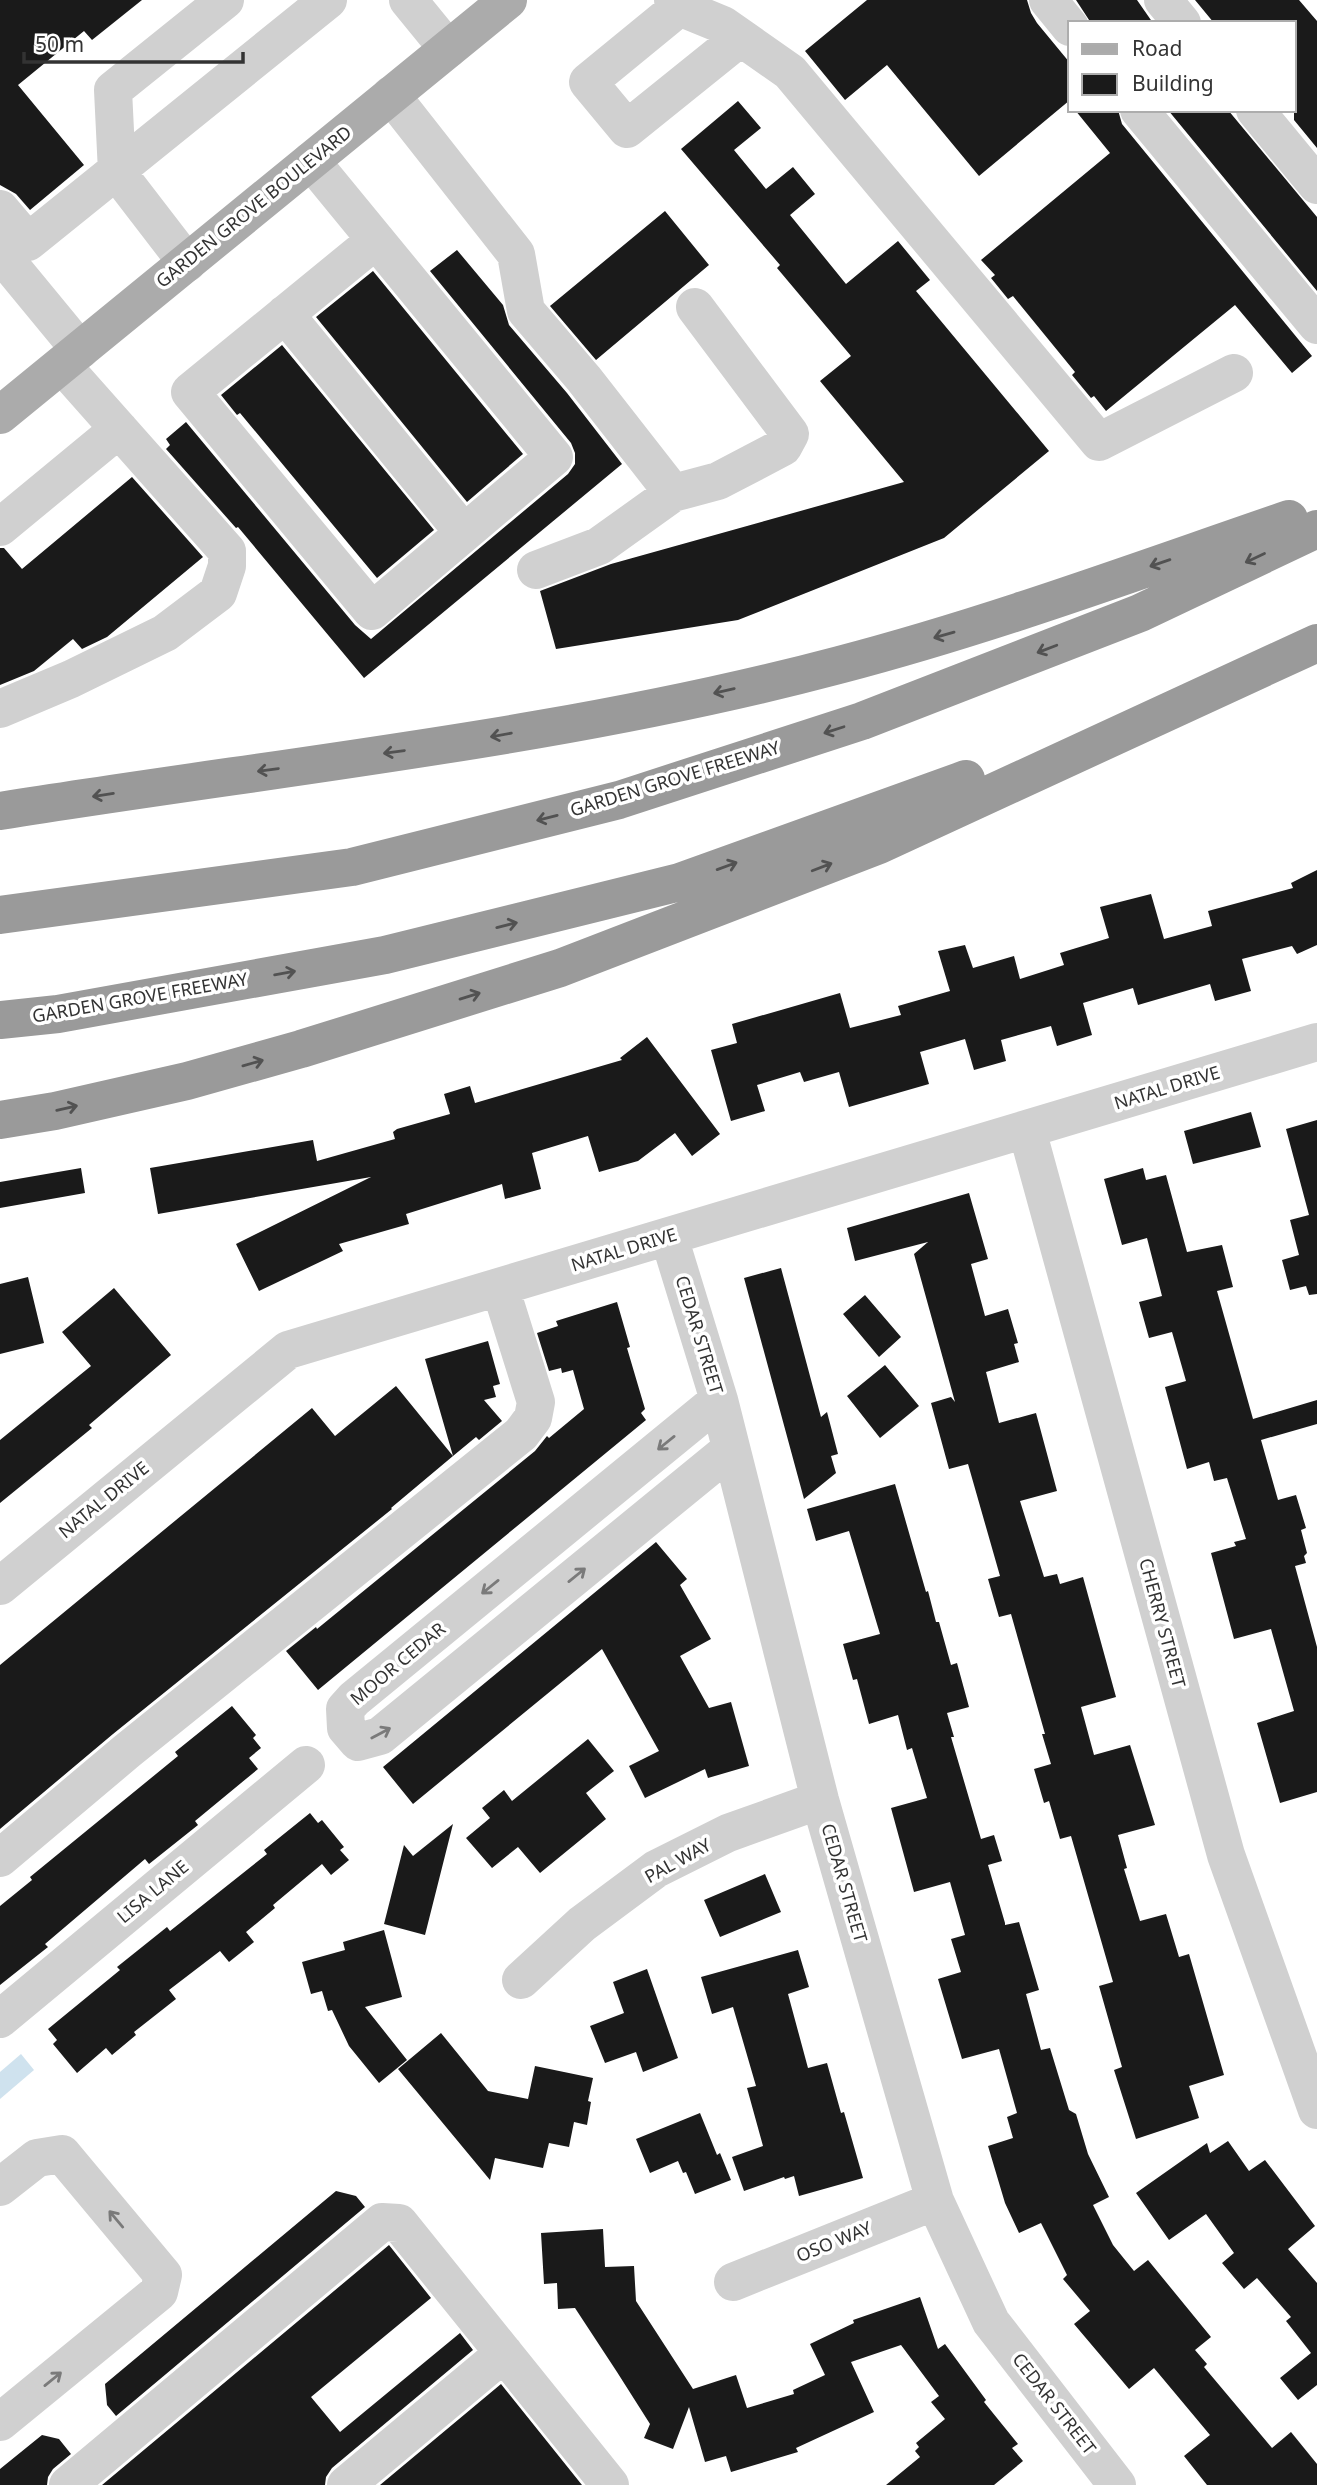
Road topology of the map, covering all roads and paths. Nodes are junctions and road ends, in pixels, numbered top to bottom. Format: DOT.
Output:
graph roads {
  1 [pos="225,0"];
  2 [pos="328,0"];
  3 [pos="408,0"];
  4 [pos="508,0"];
  5 [pos="1048,0"];
  6 [pos="1163,0"];
  7 [pos="680,3"];
  8 [pos="1180,21"];
  9 [pos="1068,25"];
  10 [pos="740,38"];
  11 [pos="448,49"];
  12 [pos="390,95"];
  13 [pos="1141,112"];
  14 [pos="1257,112"];
  15 [pos="312,161"];
  16 [pos="117,172"];
  17 [pos="1317,185"];
  18 [pos="0,209"];
  19 [pos="376,240"];
  20 [pos="0,253"];
  21 [pos="187,263"];
  22 [pos="695,307"];
  23 [pos="285,314"];
  24 [pos="1317,325"];
  25 [pos="71,357"];
  26 [pos="1234,373"];
  27 [pos="0,415"];
  28 [pos="119,429"];
  29 [pos="673,493"];
  30 [pos="1317,509"];
  31 [pos="0,527"];
  32 [pos="1317,529"];
  33 [pos="464,533"];
  34 [pos="536,570"];
  35 [pos="1317,638"];
  36 [pos="1317,643"];
  37 [pos="0,709"];
  38 [pos="0,811"];
  39 [pos="0,915"];
  40 [pos="0,1020"];
  41 [pos="1317,1042"];
  42 [pos="0,1120"];
  43 [pos="1027,1130"];
  44 [pos="668,1237"];
  45 [pos="500,1287"];
  46 [pos="719,1400"];
  47 [pos="731,1448"];
  48 [pos="0,1586"];
  49 [pos="306,1765"];
  50 [pos="820,1800"];
  51 [pos="0,1858"];
  52 [pos="521,1980"];
  53 [pos="0,2019"];
  54 [pos="1317,2110"];
  55 [pos="0,2187"];
  56 [pos="935,2201"];
  57 [pos="733,2282"];
  58 [pos="504,2353"];
  59 [pos="0,2422"];
  60 [pos="590,2478"];
  61 [pos="1114,2484"];
  62 [pos="68,2485"];
  63 [pos="346,2485"];
  1 -- 16 [label="street"];
  2 -- 16 [label="street"];
  3 -- 11 [label="street"];
  4 -- 11 [label="main road, GARDEN GROVE BOULEVARD"];
  5 -- 9 [label="street"];
  6 -- 8 [label="street"];
  7 -- 10 [label="street"];
  7 -- 10 [label="street"];
  10 -- 26 [label="street"];
  11 -- 12 [label="main road, GARDEN GROVE BOULEVARD"];
  12 -- 15 [label="main road, GARDEN GROVE BOULEVARD"];
  12 -- 29 [label="street"];
  13 -- 24 [label="street"];
  14 -- 17 [label="street"];
  15 -- 19 [label="street"];
  15 -- 21 [label="main road, GARDEN GROVE BOULEVARD"];
  16 -- 18 [label="street"];
  16 -- 21 [label="street"];
  19 -- 23 [label="street"];
  19 -- 33 [label="street"];
  20 -- 25 [label="street"];
  21 -- 25 [label="main road, GARDEN GROVE BOULEVARD"];
  22 -- 29 [label="street"];
  23 -- 33 [label="street"];
  23 -- 33 [label="street"];
  25 -- 27 [label="main road, GARDEN GROVE BOULEVARD"];
  25 -- 28 [label="street"];
  28 -- 31 [label="street"];
  28 -- 37 [label="street"];
  29 -- 34 [label="street"];
  30 -- 38 [label="highway, one-way"];
  32 -- 39 [label="highway, GARDEN GROVE FREEWAY, one-way"];
  40 -- 35 [label="highway, GARDEN GROVE FREEWAY, one-way"];
  42 -- 36 [label="highway, one-way"];
  41 -- 43 [label="street, NATAL DRIVE"];
  43 -- 44 [label="street, NATAL DRIVE"];
  43 -- 54 [label="street, CHERRY STREET"];
  44 -- 45 [label="street, NATAL DRIVE"];
  44 -- 46 [label="street, CEDAR STREET"];
  45 -- 48 [label="street, NATAL DRIVE"];
  45 -- 51 [label="street"];
  46 -- 47 [label="street, CEDAR STREET"];
  46 -- 47 [label="street, MOOR CEDAR, one-way"];
  47 -- 50 [label="street, CEDAR STREET"];
  49 -- 53 [label="street, LISA LANE"];
  50 -- 52 [label="street, PAL WAY"];
  50 -- 56 [label="street, CEDAR STREET"];
  59 -- 55 [label="street, one-way"];
  56 -- 57 [label="street, OSO WAY"];
  56 -- 61 [label="street, CEDAR STREET"];
  58 -- 60 [label="street"];
  58 -- 62 [label="street"];
  58 -- 63 [label="street"];
}
